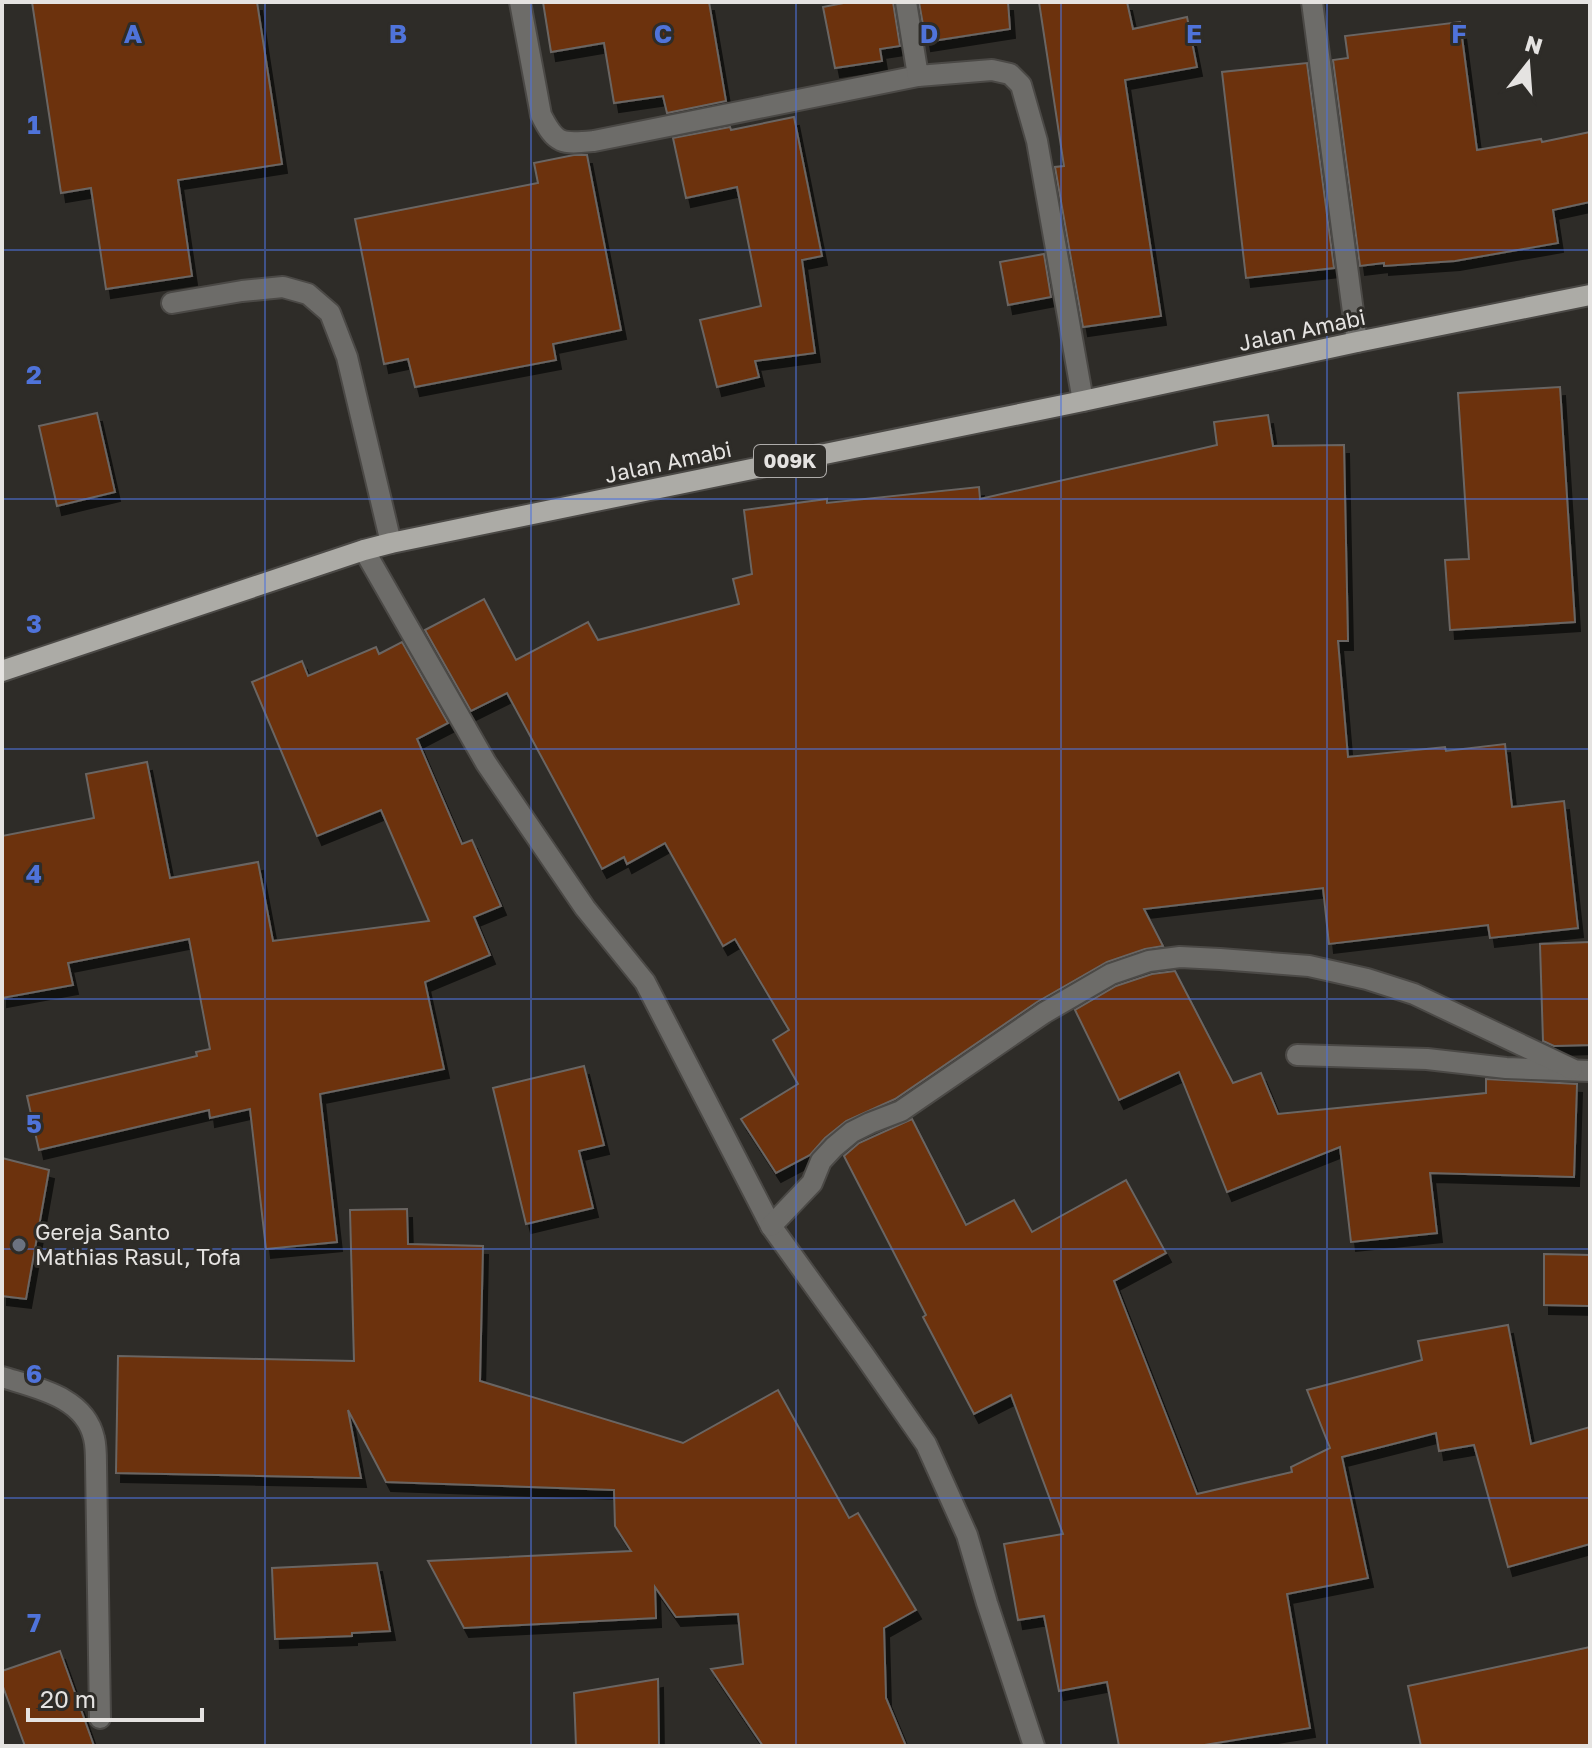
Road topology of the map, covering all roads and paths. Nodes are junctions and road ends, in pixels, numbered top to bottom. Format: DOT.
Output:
graph roads {
  1 [pos="520,2"];
  2 [pos="906,2"];
  3 [pos="1312,2"];
  4 [pos="918,76"];
  5 [pos="1590,295"];
  6 [pos="172,303"];
  7 [pos="1357,342"];
  8 [pos="1083,401"];
  9 [pos="391,543"];
  10 [pos="364,550"];
  11 [pos="2,671"];
  12 [pos="1297,1055"];
  13 [pos="1581,1070"];
  14 [pos="771,1226"];
  15 [pos="2,1377"];
  16 [pos="100,1718"];
  17 [pos="1034,1746"];
  1 -- 4 [label="street"];
  2 -- 4 [label="street"];
  3 -- 7 [label="street"];
  4 -- 8 [label="street"];
  5 -- 7 [label="main road, Jalan Amabi / 009K"];
  6 -- 9 [label="street"];
  7 -- 8 [label="main road, Jalan Amabi / 009K"];
  8 -- 9 [label="main road, Jalan Amabi / 009K"];
  9 -- 10 [label="main road, Jalan Amabi / 009K"];
  10 -- 11 [label="main road, Jalan Amabi / 009K"];
  10 -- 14 [label="street"];
  12 -- 13 [label="street"];
  13 -- 14 [label="street"];
  14 -- 17 [label="street"];
  15 -- 16 [label="street"];
}
